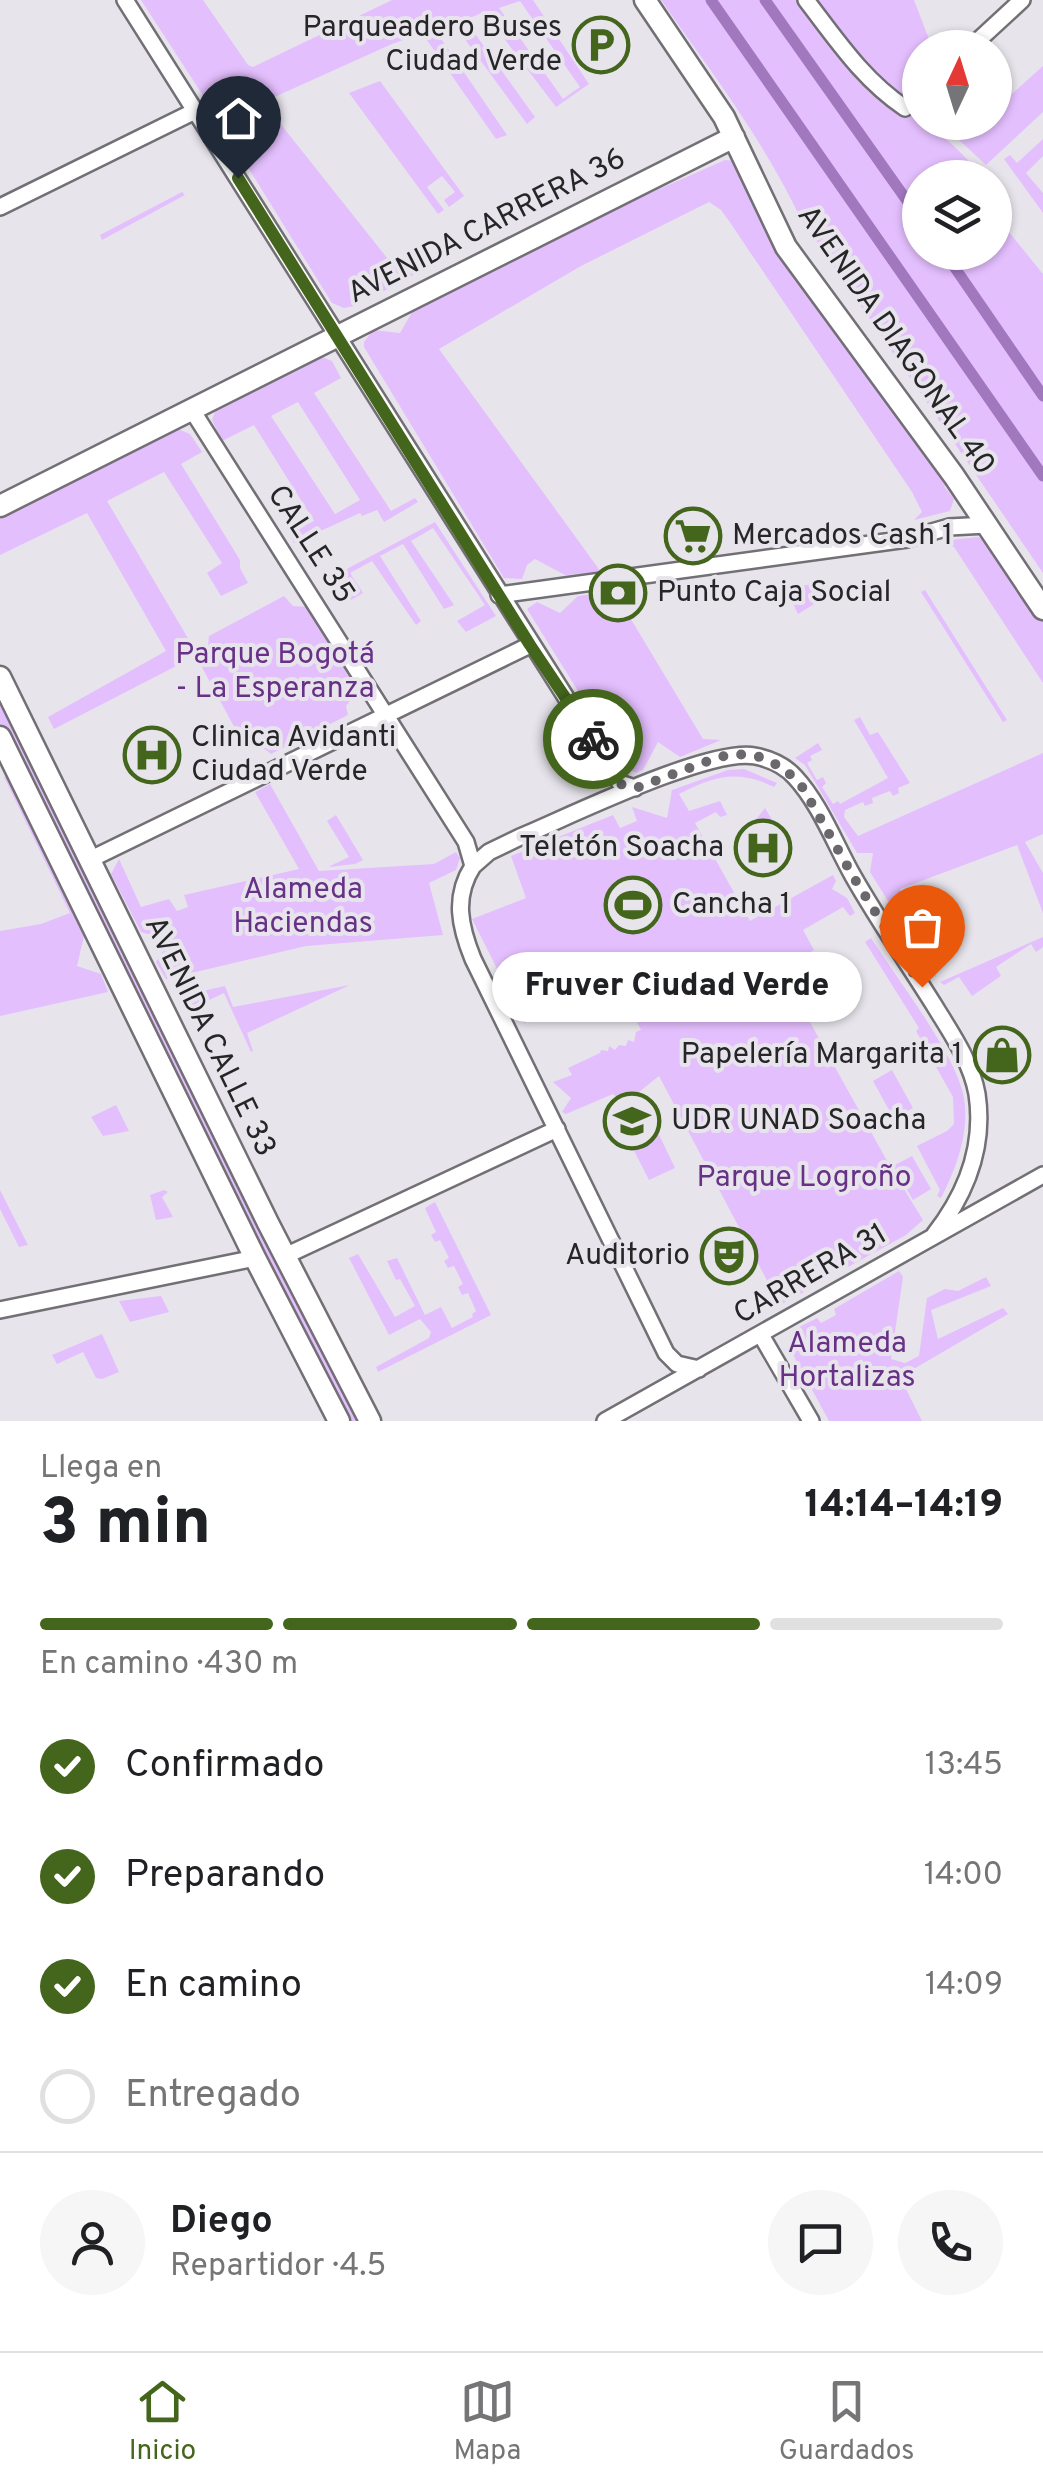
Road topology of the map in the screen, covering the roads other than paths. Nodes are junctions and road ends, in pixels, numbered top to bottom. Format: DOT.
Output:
graph roads {
  1 [pos="125,0"];
  2 [pos="645,0"];
  3 [pos="806,0"];
  4 [pos="1022,0"];
  5 [pos="990,30"];
  6 [pos="902,105"];
  7 [pos="195,111"];
  8 [pos="734,137"];
  9 [pos="0,207"];
  10 [pos="338,336"];
  11 [pos="192,410"];
  12 [pos="958,482"];
  13 [pos="0,506"];
  14 [pos="987,526"];
  15 [pos="950,527"];
  16 [pos="500,595"];
  17 [pos="1043,609"];
  18 [pos="530,645"];
  19 [pos="0,677"];
  20 [pos="384,715"];
  21 [pos="0,737"];
  22 [pos="636,788"];
  23 [pos="89,860"];
  24 [pos="472,866"];
  25 [pos="558,1129"];
  26 [pos="1043,1175"];
  27 [pos="934,1235"];
  28 [pos="285,1256"];
  29 [pos="255,1258"];
  30 [pos="0,1310"];
  31 [pos="761,1335"];
  32 [pos="666,1353"];
  33 [pos="699,1369"];
  34 [pos="660,1390"];
  35 [pos="339,1421"];
  36 [pos="370,1421"];
  37 [pos="605,1421"];
  38 [pos="810,1421"];
  1 -- 7 [label="street"];
  2 -- 8 [label="main road, AVENIDA DIAGONAL 40"];
  3 -- 6 [label="street"];
  4 -- 5 [label="street"];
  7 -- 9 [label="street"];
  7 -- 10 [label="street"];
  8 -- 10 [label="main road, AVENIDA CARRERA 36"];
  8 -- 12 [label="main road, AVENIDA DIAGONAL 40"];
  10 -- 11 [label="main road, AVENIDA CARRERA 36"];
  10 -- 16 [label="street"];
  11 -- 13 [label="main road, AVENIDA CARRERA 36"];
  11 -- 20 [label="street, CALLE 35"];
  12 -- 14 [label="main road, AVENIDA DIAGONAL 40"];
  12 -- 15 [label="street"];
  14 -- 15 [label="street"];
  14 -- 17 [label="main road, AVENIDA DIAGONAL 40"];
  15 -- 16 [label="street"];
  16 -- 18 [label="street"];
  18 -- 20 [label="street"];
  18 -- 22 [label="street"];
  19 -- 23 [label="main road, AVENIDA CALLE 33"];
  20 -- 23 [label="street"];
  20 -- 24 [label="street, CALLE 35"];
  21 -- 29 [label="main road, AVENIDA CALLE 33"];
  22 -- 24 [label="street"];
  22 -- 27 [label="street"];
  23 -- 28 [label="main road, AVENIDA CALLE 33"];
  24 -- 25 [label="street"];
  25 -- 28 [label="street"];
  25 -- 32 [label="street"];
  26 -- 27 [label="street, CARRERA 31"];
  27 -- 31 [label="street, CARRERA 31"];
  28 -- 36 [label="main road, AVENIDA CALLE 33"];
  29 -- 30 [label="street"];
  29 -- 35 [label="main road, AVENIDA CALLE 33"];
  31 -- 33 [label="street, CARRERA 31"];
  31 -- 38 [label="street"];
  32 -- 33 [label="street"];
  32 -- 34 [label="street"];
  33 -- 34 [label="street, CARRERA 31"];
  34 -- 37 [label="street, CARRERA 31"];
}
